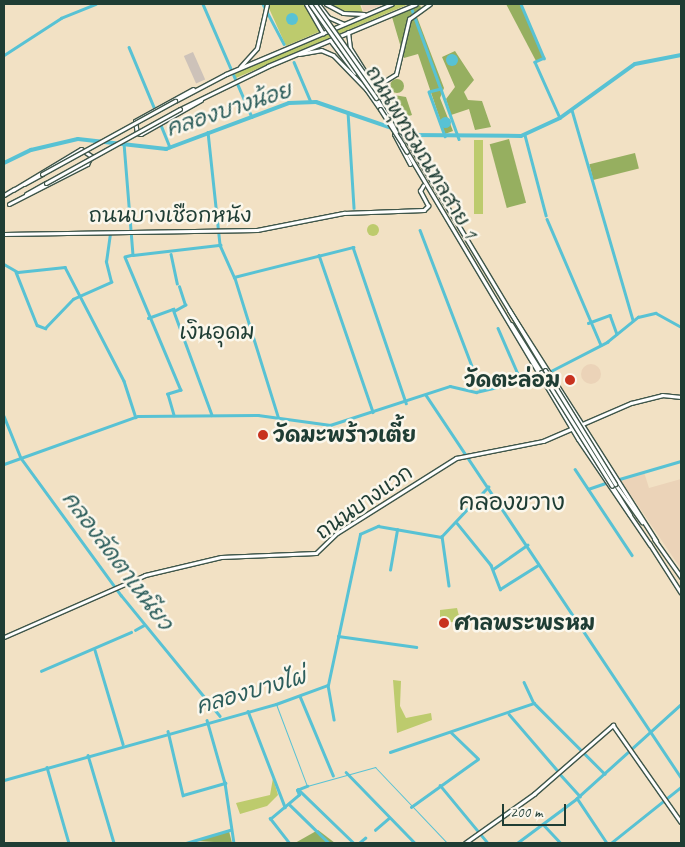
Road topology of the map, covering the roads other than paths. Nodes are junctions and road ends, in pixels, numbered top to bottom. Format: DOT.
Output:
graph roads {
  1 [pos="267,4"];
  2 [pos="308,4"];
  3 [pos="318,4"];
  4 [pos="326,4"];
  5 [pos="392,4"];
  6 [pos="430,4"];
  7 [pos="413,5"];
  8 [pos="311,10"];
  9 [pos="370,14"];
  10 [pos="344,24"];
  11 [pos="348,32"];
  12 [pos="323,33"];
  13 [pos="330,40"];
  14 [pos="293,55"];
  15 [pos="355,56"];
  16 [pos="346,60"];
  17 [pos="235,70"];
  18 [pos="208,83"];
  19 [pos="367,90"];
  20 [pos="214,91"];
  21 [pos="379,96"];
  22 [pos="392,117"];
  23 [pos="403,145"];
  24 [pos="414,168"];
  25 [pos="424,170"];
  26 [pos="423,186"];
  27 [pos="14,190"];
  28 [pos="4,195"];
  29 [pos="9,204"];
  30 [pos="4,207"];
  31 [pos="4,234"];
  32 [pos="506,318"];
  33 [pos="544,369"];
  34 [pos="681,397"];
  35 [pos="567,400"];
  36 [pos="560,409"];
  37 [pos="576,415"];
  38 [pos="566,419"];
  39 [pos="590,420"];
  40 [pos="582,424"];
  41 [pos="572,428"];
  42 [pos="564,432"];
  43 [pos="578,438"];
  44 [pos="592,440"];
  45 [pos="582,445"];
  46 [pos="612,486"];
  47 [pos="656,540"];
  48 [pos="681,577"];
  49 [pos="681,593"];
  50 [pos="4,637"];
  51 [pos="681,822"];
  52 [pos="464,843"];
  1 -- 17 [label="main road"];
  2 -- 8 [label="main road"];
  2 -- 21 [label="main road, ถนนพุทธมณฑลสาย 1, bridge"];
  3 -- 8 [label="main road"];
  3 -- 10 [label="main road"];
  3 -- 21 [label="main road, ถนนพุทธมณฑลสาย 1, bridge"];
  4 -- 9 [label="main road"];
  5 -- 9 [label="main road"];
  6 -- 21 [label="main road"];
  7 -- 11 [label="main road"];
  8 -- 12 [label="main road"];
  9 -- 10 [label="main road"];
  10 -- 12 [label="main road"];
  11 -- 13 [label="main road"];
  11 -- 15 [label="main road"];
  12 -- 17 [label="main road"];
  13 -- 14 [label="main road"];
  13 -- 16 [label="main road"];
  14 -- 19 [label="main road"];
  14 -- 20 [label="main road"];
  15 -- 16 [label="main road"];
  15 -- 21 [label="main road"];
  16 -- 19 [label="main road"];
  17 -- 18 [label="main road"];
  18 -- 20 [label="main road"];
  18 -- 27 [label="main road, bridge"];
  19 -- 23 [label="main road, bridge"];
  20 -- 29 [label="main road, bridge"];
  21 -- 22 [label="main road, ถนนพุทธมณฑลสาย 1"];
  21 -- 22 [label="main road"];
  22 -- 23 [label="main road, ถนนพุทธมณฑลสาย 1, bridge"];
  22 -- 25 [label="main road, ถนนพุทธมณฑลสาย 1, bridge"];
  23 -- 24 [label="main road, ถนนพุทธมณฑลสาย 1, bridge"];
  24 -- 25 [label="main road"];
  24 -- 26 [label="main road, ถนนพุทธมณฑลสาย 1"];
  25 -- 33 [label="main road, ถนนพุทธมณฑลสาย 1"];
  26 -- 31 [label="street, ถนนบางเชือกหนัง"];
  26 -- 32 [label="main road, ถนนพุทธมณฑลสาย 1"];
  27 -- 28 [label="main road"];
  27 -- 29 [label="main road"];
  29 -- 30 [label="main road"];
  32 -- 33 [label="main road, ถนนพุทธมณฑลสาย 1"];
  32 -- 36 [label="main road, ถนนพุทธมณฑลสาย 1, bridge"];
  33 -- 35 [label="main road, ถนนพุทธมณฑลสาย 1, bridge"];
  33 -- 46 [label="main road, ถนนพุทธมณฑลสาย 1, bridge"];
  34 -- 39 [label="main road, ถนนบางแวก"];
  35 -- 36 [label="main road"];
  35 -- 37 [label="main road, ถนนพุทธมณฑลสาย 1"];
  36 -- 38 [label="main road, ถนนพุทธมณฑลสาย 1"];
  37 -- 39 [label="main road"];
  37 -- 40 [label="main road, ถนนพุทธมณฑลสาย 1"];
  38 -- 41 [label="main road, ถนนพุทธมณฑลสาย 1"];
  38 -- 42 [label="main road"];
  39 -- 40 [label="main road, ถนนบางแวก"];
  40 -- 41 [label="main road, ถนนบางแวก"];
  40 -- 44 [label="main road, ถนนพุทธมณฑลสาย 1"];
  41 -- 42 [label="main road, ถนนบางแวก"];
  41 -- 43 [label="main road, ถนนพุทธมณฑลสาย 1"];
  42 -- 43 [label="main road"];
  42 -- 50 [label="main road, ถนนบางแวก"];
  43 -- 45 [label="main road, ถนนพุทธมณฑลสาย 1"];
  44 -- 45 [label="main road"];
  44 -- 47 [label="main road, ถนนพุทธมณฑลสาย 1, bridge"];
  45 -- 46 [label="main road, ถนนพุทธมณฑลสาย 1, bridge"];
  46 -- 47 [label="main road, ถนนพุทธมณฑลสาย 1"];
  46 -- 49 [label="main road, ถนนพุทธมณฑลสาย 1"];
  47 -- 48 [label="main road, ถนนพุทธมณฑลสาย 1"];
  51 -- 52 [label="street"];
}
